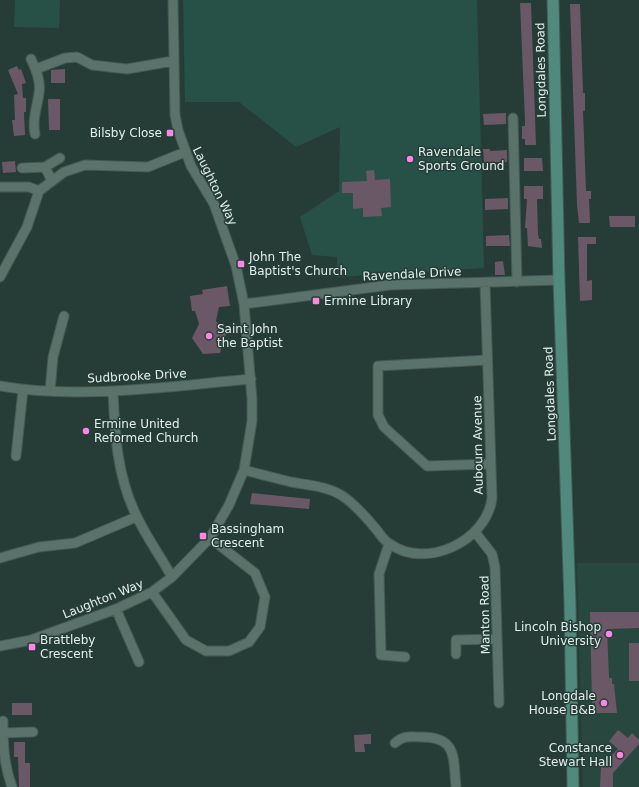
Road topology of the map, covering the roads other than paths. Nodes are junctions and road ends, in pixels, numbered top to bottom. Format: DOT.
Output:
graph roads {
  1 [pos="173,0"];
  2 [pos="553,0"];
  3 [pos="31,60"];
  4 [pos="173,61"];
  5 [pos="36,69"];
  6 [pos="513,118"];
  7 [pos="35,134"];
  8 [pos="185,152"];
  9 [pos="60,158"];
  10 [pos="45,167"];
  11 [pos="22,168"];
  12 [pos="52,181"];
  13 [pos="0,187"];
  14 [pos="39,191"];
  15 [pos="0,277"];
  16 [pos="559,280"];
  17 [pos="517,282"];
  18 [pos="485,283"];
  19 [pos="244,304"];
  20 [pos="64,316"];
  21 [pos="487,360"];
  22 [pos="251,379"];
  23 [pos="0,386"];
  24 [pos="23,390"];
  25 [pos="50,391"];
  26 [pos="113,392"];
  27 [pos="16,456"];
  28 [pos="491,464"];
  29 [pos="244,470"];
  30 [pos="136,517"];
  31 [pos="475,532"];
  32 [pos="210,538"];
  33 [pos="389,544"];
  34 [pos="0,558"];
  35 [pos="172,577"];
  36 [pos="152,592"];
  37 [pos="116,609"];
  38 [pos="497,639"];
  39 [pos="0,646"];
  40 [pos="456,654"];
  41 [pos="405,656"];
  42 [pos="139,662"];
  43 [pos="499,703"];
  44 [pos="3,721"];
  45 [pos="33,732"];
  46 [pos="3,733"];
  47 [pos="395,743"];
  48 [pos="12,787"];
  49 [pos="456,787"];
  50 [pos="573,787"];
  1 -- 4 [label="street, Laughton Way"];
  2 -- 16 [label="main road, Longdales Road"];
  3 -- 5 [label="street"];
  4 -- 5 [label="street"];
  4 -- 8 [label="street, Laughton Way"];
  5 -- 7 [label="street"];
  6 -- 17 [label="street"];
  8 -- 12 [label="street"];
  8 -- 19 [label="street, Laughton Way"];
  9 -- 10 [label="street"];
  10 -- 11 [label="street"];
  10 -- 12 [label="street"];
  12 -- 14 [label="street"];
  13 -- 14 [label="street"];
  14 -- 15 [label="street"];
  16 -- 17 [label="street, Ravendale Drive"];
  16 -- 50 [label="main road, Longdales Road"];
  17 -- 18 [label="street, Ravendale Drive"];
  18 -- 19 [label="street, Ravendale Drive"];
  18 -- 21 [label="street, Aubourn Avenue"];
  19 -- 22 [label="street, Laughton Way"];
  20 -- 25 [label="street"];
  21 -- 28 [label="street, Aubourn Avenue"];
  21 -- 28 [label="street"];
  22 -- 26 [label="street, Sudbrooke Drive"];
  22 -- 29 [label="street, Laughton Way"];
  23 -- 24 [label="street, Sudbrooke Drive"];
  24 -- 25 [label="street, Sudbrooke Drive"];
  24 -- 27 [label="street"];
  25 -- 26 [label="street, Sudbrooke Drive"];
  26 -- 30 [label="street"];
  28 -- 31 [label="street, Aubourn Avenue"];
  29 -- 32 [label="street, Laughton Way"];
  29 -- 33 [label="street, Aubourn Avenue"];
  30 -- 34 [label="street"];
  30 -- 35 [label="street"];
  31 -- 33 [label="street, Aubourn Avenue"];
  31 -- 38 [label="street, Manton Road"];
  32 -- 35 [label="street, Laughton Way"];
  32 -- 36 [label="street"];
  33 -- 41 [label="street"];
  35 -- 36 [label="street, Laughton Way"];
  36 -- 37 [label="street, Laughton Way"];
  37 -- 39 [label="street, Laughton Way"];
  37 -- 42 [label="street"];
  38 -- 40 [label="street"];
  38 -- 43 [label="street, Manton Road"];
  44 -- 46 [label="street"];
  45 -- 46 [label="street"];
  46 -- 48 [label="street"];
  47 -- 49 [label="street"];
}
